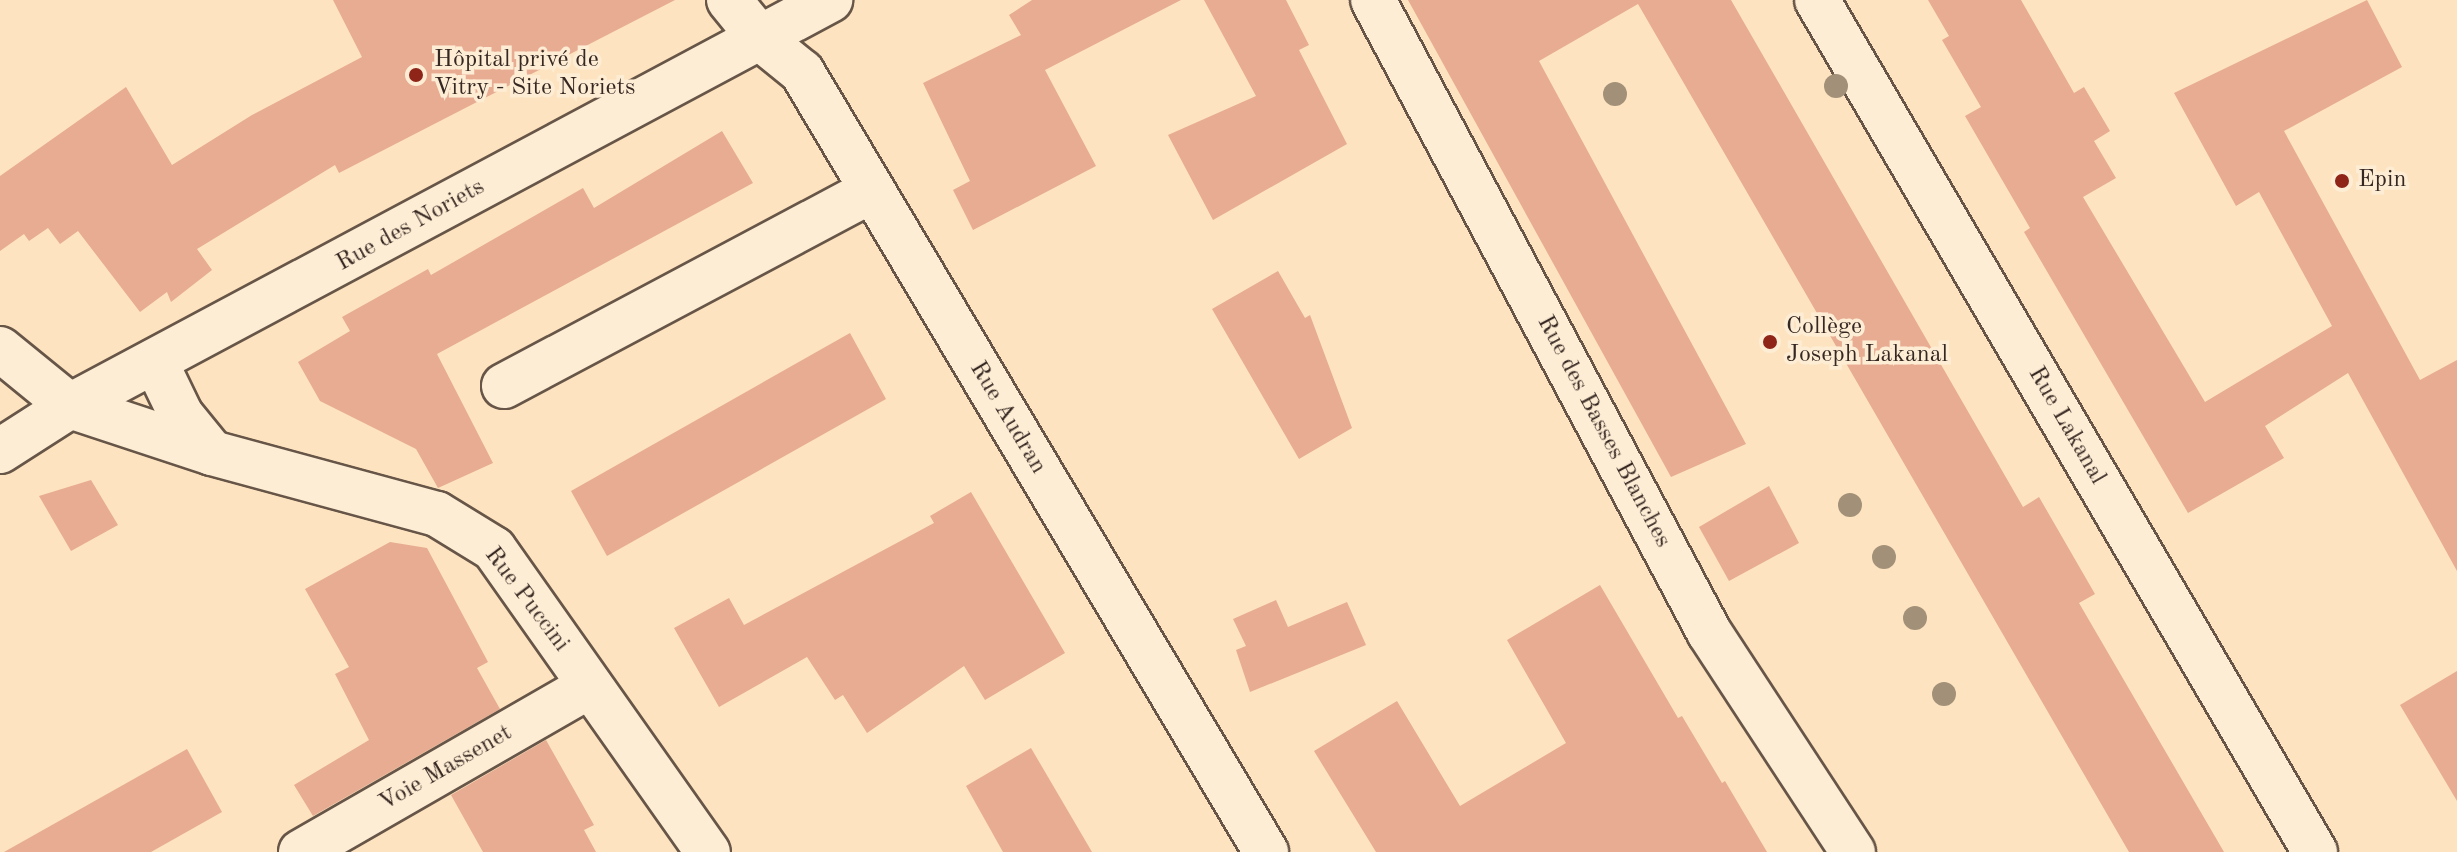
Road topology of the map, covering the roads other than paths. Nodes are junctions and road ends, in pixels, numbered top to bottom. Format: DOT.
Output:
graph roads {
  1 [pos="729,0"];
  2 [pos="830,0"];
  3 [pos="1373,0"];
  4 [pos="1817,0"];
  5 [pos="760,38"];
  6 [pos="872,190"];
  7 [pos="0,349"];
  8 [pos="155,361"];
  9 [pos="504,386"];
  10 [pos="70,406"];
  11 [pos="0,451"];
  12 [pos="212,453"];
  13 [pos="590,686"];
  14 [pos="301,852"];
  15 [pos="708,852"];
  16 [pos="1266,852"];
  17 [pos="1853,852"];
  18 [pos="2315,852"];
  1 -- 5 [label="street, Rue Audran"];
  2 -- 5 [label="street, Rue des Noriets"];
  3 -- 17 [label="street, Rue des Basses Blanches"];
  4 -- 18 [label="street, Rue Lakanal"];
  5 -- 6 [label="street, Rue Audran"];
  5 -- 8 [label="street, Rue des Noriets"];
  6 -- 9 [label="street"];
  6 -- 16 [label="street, Rue Audran"];
  7 -- 10 [label="street"];
  8 -- 10 [label="street, Rue des Noriets"];
  8 -- 12 [label="street"];
  10 -- 11 [label="street, Rue des Noriets"];
  10 -- 12 [label="street, Rue Puccini"];
  12 -- 13 [label="street, Rue Puccini"];
  13 -- 14 [label="street, Voie Massenet"];
  13 -- 15 [label="street, Rue Puccini"];
}
